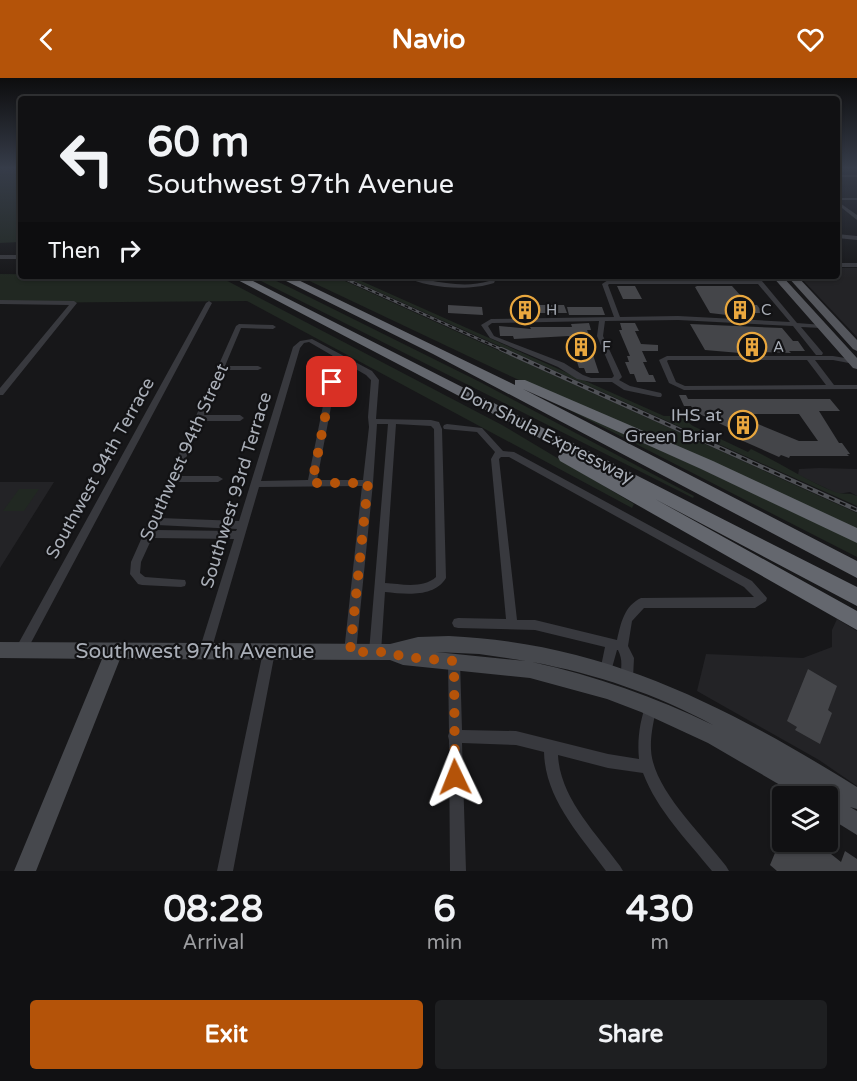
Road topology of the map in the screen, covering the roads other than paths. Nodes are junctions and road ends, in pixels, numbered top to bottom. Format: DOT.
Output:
graph roads {
  1 [pos="841,204"];
  2 [pos="857,218"];
  3 [pos="840,236"];
  4 [pos="857,238"];
  5 [pos="0,257"];
  6 [pos="18,257"];
  7 [pos="840,265"];
  8 [pos="857,265"];
  9 [pos="241,279"];
  10 [pos="287,279"];
  11 [pos="417,279"];
  12 [pos="492,279"];
  13 [pos="780,279"];
  14 [pos="795,279"];
  15 [pos="0,302"];
  16 [pos="209,303"];
  17 [pos="662,319"];
  18 [pos="602,320"];
  19 [pos="618,320"];
  20 [pos="793,322"];
  21 [pos="819,323"];
  22 [pos="273,327"];
  23 [pos="666,327"];
  24 [pos="857,347"];
  25 [pos="438,351"];
  26 [pos="819,353"];
  27 [pos="338,355"];
  28 [pos="809,358"];
  29 [pos="855,363"];
  30 [pos="221,368"];
  31 [pos="258,368"];
  32 [pos="614,380"];
  33 [pos="832,387"];
  34 [pos="857,387"];
  35 [pos="0,393"];
  36 [pos="658,395"];
  37 [pos="200,418"];
  38 [pos="240,418"];
  39 [pos="376,421"];
  40 [pos="392,422"];
  41 [pos="524,423"];
  42 [pos="447,427"];
  43 [pos="500,453"];
  44 [pos="173,479"];
  45 [pos="218,479"];
  46 [pos="312,483"];
  47 [pos="368,483"];
  48 [pos="255,484"];
  49 [pos="154,521"];
  50 [pos="241,530"];
  51 [pos="149,534"];
  52 [pos="857,536"];
  53 [pos="857,570"];
  54 [pos="181,583"];
  55 [pos="381,587"];
  56 [pos="857,597"];
  57 [pos="857,621"];
  58 [pos="458,623"];
  59 [pos="512,623"];
  60 [pos="617,645"];
  61 [pos="0,650"];
  62 [pos="21,650"];
  63 [pos="114,651"];
  64 [pos="205,651"];
  65 [pos="269,652"];
  66 [pos="350,652"];
  67 [pos="383,652"];
  68 [pos="454,653"];
  69 [pos="606,671"];
  70 [pos="627,678"];
  71 [pos="653,697"];
  72 [pos="454,736"];
  73 [pos="550,746"];
  74 [pos="648,766"];
  75 [pos="814,786"];
  76 [pos="838,798"];
  77 [pos="857,799"];
  78 [pos="838,807"];
  79 [pos="857,824"];
  80 [pos="25,871"];
  81 [pos="225,871"];
  82 [pos="458,871"];
  83 [pos="615,871"];
  84 [pos="721,871"];
  1 -- 2 [label="street"];
  3 -- 4 [label="street"];
  5 -- 6 [label="street"];
  7 -- 8 [label="street"];
  9 -- 41 [label="highway, Don Shula Expressway"];
  10 -- 25 [label="highway, Don Shula Expressway"];
  11 -- 12 [label="street"];
  13 -- 21 [label="main road"];
  14 -- 24 [label="main road"];
  15 -- 35 [label="street"];
  16 -- 62 [label="street, Southwest 94th Terrace"];
  17 -- 19 [label="street"];
  17 -- 20 [label="street"];
  17 -- 23 [label="street"];
  18 -- 19 [label="street"];
  18 -- 32 [label="street"];
  18 -- 32 [label="street"];
  19 -- 20 [label="street"];
  20 -- 21 [label="street"];
  20 -- 26 [label="street"];
  21 -- 29 [label="main road"];
  22 -- 30 [label="street, Southwest 94th Street"];
  25 -- 52 [label="highway"];
  25 -- 53 [label="highway, Don Shula Expressway"];
  27 -- 39 [label="street"];
  27 -- 46 [label="street"];
  27 -- 48 [label="street, Southwest 93rd Terrace"];
  28 -- 29 [label="street"];
  28 -- 33 [label="street"];
  28 -- 33 [label="street"];
  30 -- 31 [label="street"];
  30 -- 37 [label="street, Southwest 94th Street"];
  32 -- 36 [label="street"];
  33 -- 34 [label="street"];
  37 -- 38 [label="street"];
  37 -- 44 [label="street, Southwest 94th Street"];
  39 -- 40 [label="street"];
  39 -- 47 [label="street"];
  40 -- 55 [label="street"];
  40 -- 55 [label="street"];
  41 -- 56 [label="highway, Don Shula Expressway"];
  41 -- 57 [label="highway"];
  42 -- 43 [label="street"];
  43 -- 59 [label="street"];
  43 -- 60 [label="street"];
  44 -- 45 [label="street"];
  44 -- 49 [label="street, Southwest 94th Street"];
  46 -- 47 [label="street"];
  46 -- 48 [label="street"];
  47 -- 66 [label="street"];
  48 -- 50 [label="street, Southwest 93rd Terrace"];
  49 -- 50 [label="street"];
  49 -- 51 [label="street, Southwest 94th Street"];
  50 -- 51 [label="street"];
  50 -- 64 [label="street, Southwest 93rd Terrace"];
  51 -- 54 [label="street, Southwest 94th Street"];
  55 -- 67 [label="street"];
  58 -- 59 [label="street"];
  59 -- 60 [label="street"];
  60 -- 69 [label="street"];
  60 -- 70 [label="street"];
  61 -- 62 [label="street, Southwest 97th Avenue"];
  62 -- 63 [label="street, Southwest 97th Avenue"];
  63 -- 64 [label="street, Southwest 97th Avenue"];
  63 -- 80 [label="street"];
  64 -- 65 [label="street, Southwest 97th Avenue"];
  65 -- 66 [label="street, Southwest 97th Avenue"];
  65 -- 81 [label="street"];
  66 -- 67 [label="street, Southwest 97th Avenue"];
  67 -- 68 [label="street, Southwest 97th Avenue"];
  68 -- 69 [label="street, Southwest 97th Avenue"];
  68 -- 71 [label="street, Southwest 97th Avenue"];
  68 -- 72 [label="street"];
  69 -- 70 [label="street, Southwest 97th Avenue"];
  70 -- 71 [label="street, Southwest 97th Avenue"];
  71 -- 74 [label="street"];
  71 -- 75 [label="street, Southwest 97th Avenue"];
  72 -- 73 [label="street"];
  72 -- 82 [label="street"];
  73 -- 74 [label="street"];
  73 -- 83 [label="street"];
  74 -- 84 [label="street"];
  76 -- 77 [label="street, Southwest 97th Avenue"];
  78 -- 79 [label="street, Southwest 97th Avenue"];
}
